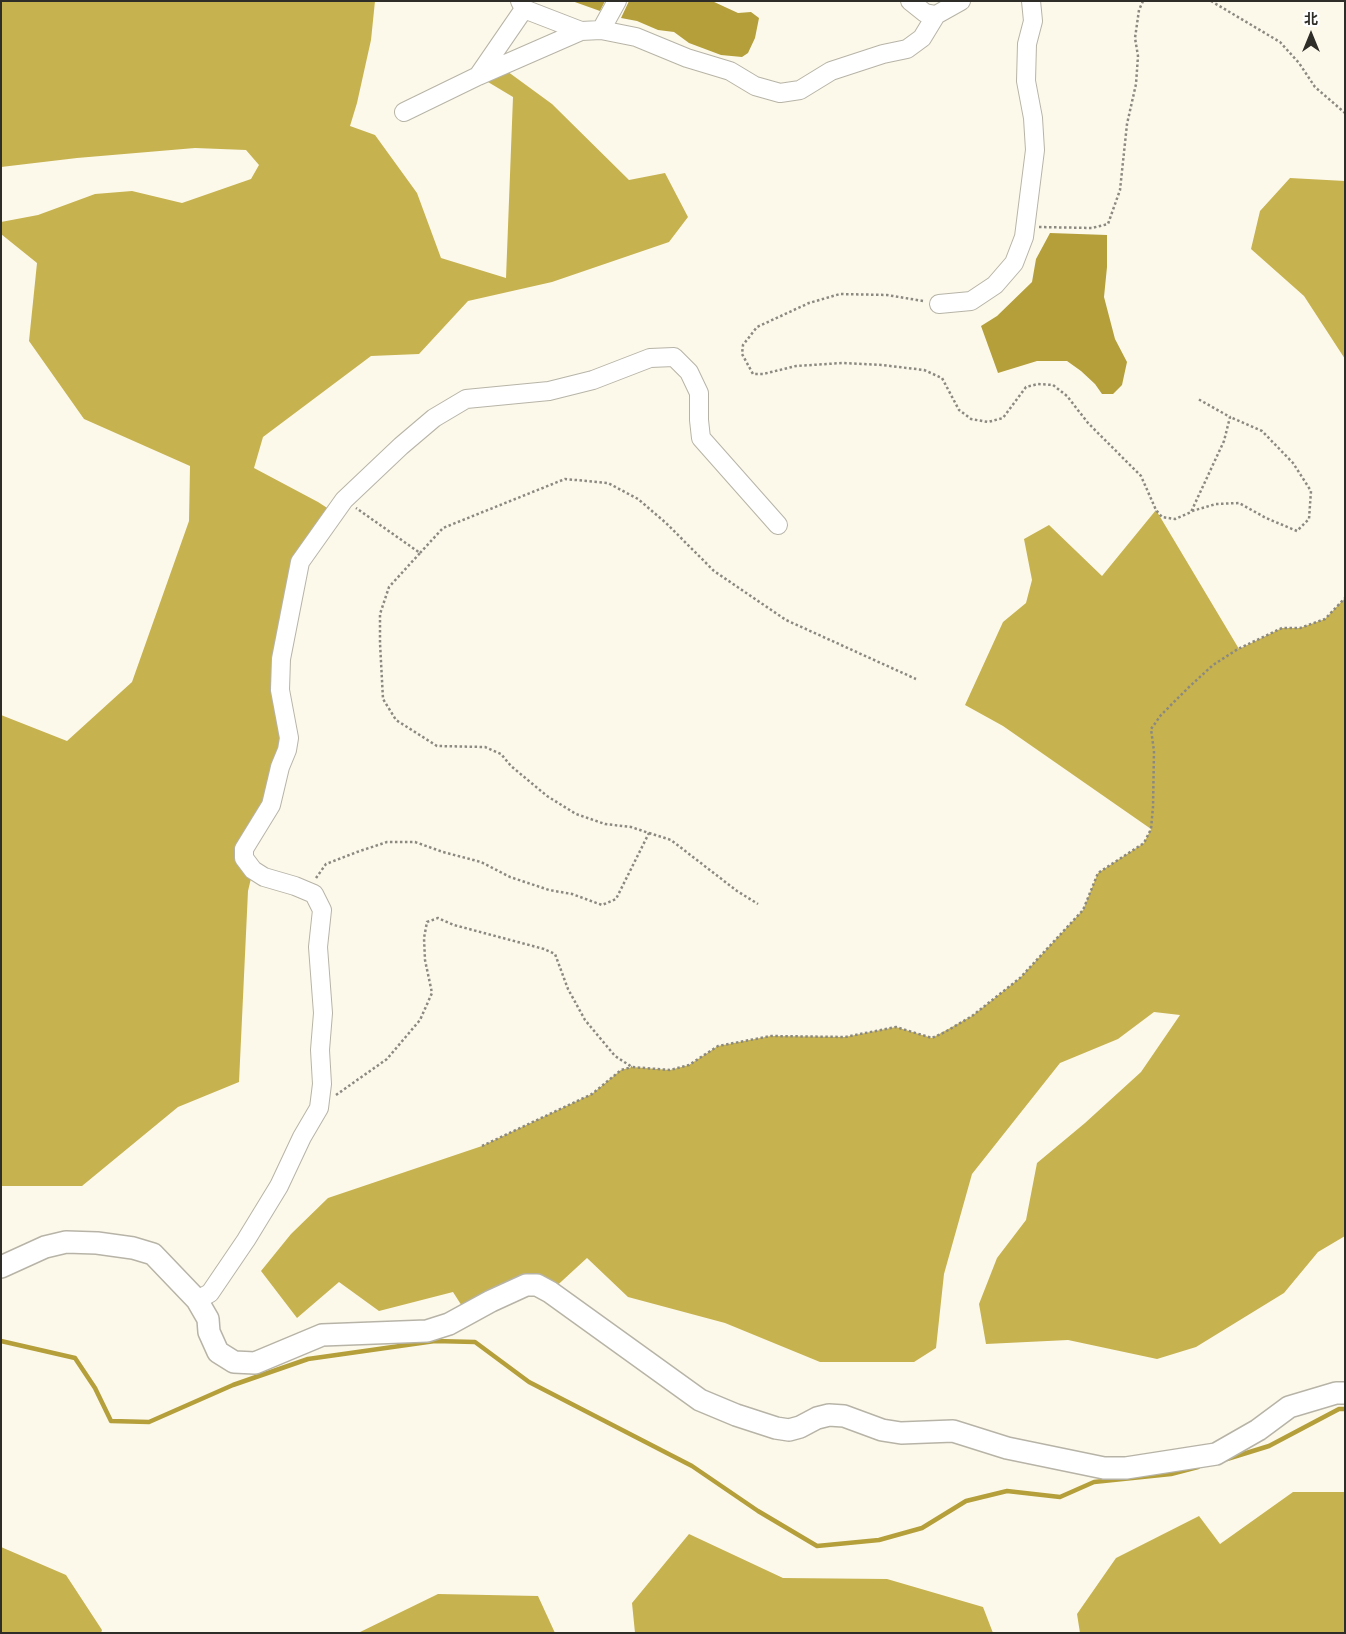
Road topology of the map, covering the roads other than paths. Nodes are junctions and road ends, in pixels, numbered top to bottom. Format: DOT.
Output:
graph roads {
  1 [pos="617,1"];
  2 [pos="910,1"];
  3 [pos="961,1"];
  4 [pos="1031,1"];
  5 [pos="522,5"];
  6 [pos="936,16"];
  7 [pos="601,30"];
  8 [pos="581,31"];
  9 [pos="478,76"];
  10 [pos="404,112"];
  11 [pos="939,304"];
  12 [pos="778,525"];
  13 [pos="1,1268"];
  14 [pos="197,1300"];
  15 [pos="1345,1393"];
  1 -- 7 [label="street"];
  2 -- 6 [label="street"];
  3 -- 6 [label="street"];
  4 -- 11 [label="street"];
  5 -- 8 [label="street"];
  5 -- 9 [label="street"];
  6 -- 7 [label="street"];
  7 -- 8 [label="street"];
  8 -- 9 [label="street"];
  9 -- 10 [label="street"];
  12 -- 14 [label="street"];
  13 -- 14 [label="street"];
  14 -- 15 [label="street"];
}
